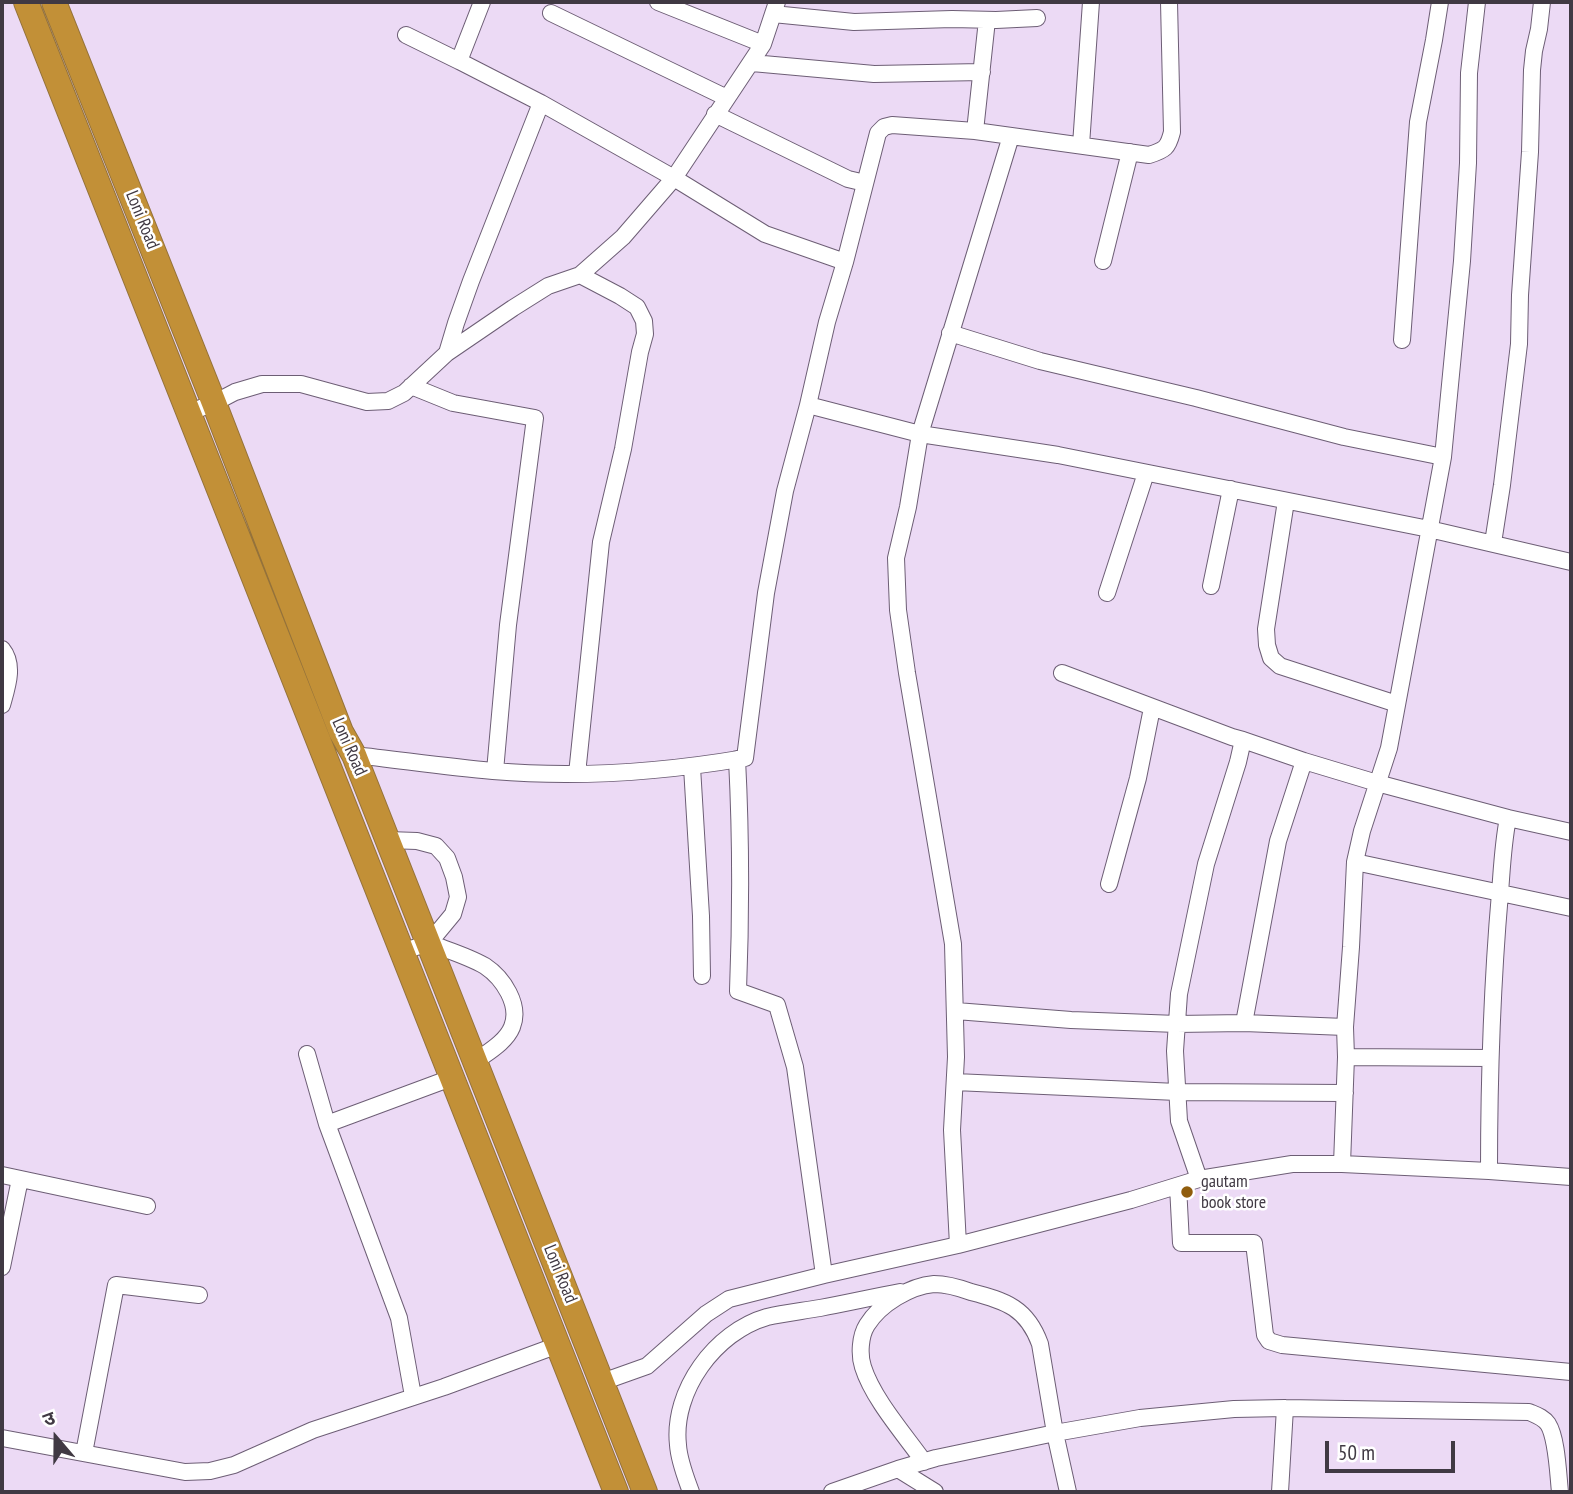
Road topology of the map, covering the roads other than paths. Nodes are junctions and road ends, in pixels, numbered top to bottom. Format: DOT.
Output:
graph roads {
  1 [pos="26,2"];
  2 [pos="54,2"];
  3 [pos="482,2"];
  4 [pos="658,2"];
  5 [pos="1091,2"];
  6 [pos="1169,2"];
  7 [pos="1440,2"];
  8 [pos="1477,2"];
  9 [pos="1542,2"];
  10 [pos="775,8"];
  11 [pos="551,13"];
  12 [pos="1037,18"];
  13 [pos="987,20"];
  14 [pos="406,35"];
  15 [pos="763,44"];
  16 [pos="460,61"];
  17 [pos="752,63"];
  18 [pos="982,72"];
  19 [pos="727,98"];
  20 [pos="541,103"];
  21 [pos="715,114"];
  22 [pos="975,131"];
  23 [pos="1011,136"];
  24 [pos="1081,145"];
  25 [pos="1130,152"];
  26 [pos="674,178"];
  27 [pos="865,183"];
  28 [pos="1103,261"];
  29 [pos="845,262"];
  30 [pos="580,275"];
  31 [pos="950,334"];
  32 [pos="1402,340"];
  33 [pos="447,353"];
  34 [pos="411,386"];
  35 [pos="214,403"];
  36 [pos="808,405"];
  37 [pos="188,413"];
  38 [pos="920,434"];
  39 [pos="1443,457"];
  40 [pos="1146,473"];
  41 [pos="1231,489"];
  42 [pos="1286,501"];
  43 [pos="1429,528"];
  44 [pos="1493,543"];
  45 [pos="1571,561"];
  46 [pos="1211,586"];
  47 [pos="1107,593"];
  48 [pos="2,649"];
  49 [pos="1062,673"];
  50 [pos="1397,704"];
  51 [pos="2,705"];
  52 [pos="1152,708"];
  53 [pos="1243,740"];
  54 [pos="354,755"];
  55 [pos="737,759"];
  56 [pos="1304,761"];
  57 [pos="692,767"];
  58 [pos="495,771"];
  59 [pos="578,774"];
  60 [pos="1377,783"];
  61 [pos="1508,818"];
  62 [pos="1571,832"];
  63 [pos="388,840"];
  64 [pos="1355,862"];
  65 [pos="1109,884"];
  66 [pos="1500,892"];
  67 [pos="1571,908"];
  68 [pos="429,943"];
  69 [pos="401,952"];
  70 [pos="702,976"];
  71 [pos="956,1011"];
  72 [pos="1244,1023"];
  73 [pos="1177,1024"];
  74 [pos="1345,1027"];
  75 [pos="307,1054"];
  76 [pos="1346,1057"];
  77 [pos="1490,1058"];
  78 [pos="476,1061"];
  79 [pos="451,1078"];
  80 [pos="955,1082"];
  81 [pos="1177,1092"];
  82 [pos="1345,1093"];
  83 [pos="327,1124"];
  84 [pos="1342,1164"];
  85 [pos="1489,1171"];
  86 [pos="2,1175"];
  87 [pos="1571,1177"];
  88 [pos="20,1179"];
  89 [pos="1199,1179"];
  90 [pos="1178,1186"];
  91 [pos="147,1206"];
  92 [pos="958,1245"];
  93 [pos="2,1267"];
  94 [pos="824,1275"];
  95 [pos="916,1289"];
  96 [pos="199,1295"];
  97 [pos="558,1345"];
  98 [pos="1571,1372"];
  99 [pos="603,1382"];
  100 [pos="414,1396"];
  101 [pos="1285,1408"];
  102 [pos="1055,1433"];
  103 [pos="2,1438"];
  104 [pos="84,1453"];
  105 [pos="925,1462"];
  106 [pos="898,1469"];
  107 [pos="616,1492"];
  108 [pos="645,1492"];
  109 [pos="691,1492"];
  110 [pos="832,1492"];
  111 [pos="934,1492"];
  112 [pos="1068,1492"];
  113 [pos="1280,1492"];
  114 [pos="1560,1492"];
  1 -- 37 [label="highway, Loni Road"];
  2 -- 35 [label="highway, Loni Road"];
  3 -- 16 [label="street"];
  4 -- 15 [label="street"];
  5 -- 24 [label="street"];
  6 -- 25 [label="street"];
  7 -- 32 [label="street"];
  8 -- 39 [label="street"];
  9 -- 44 [label="street"];
  10 -- 13 [label="street"];
  10 -- 15 [label="street"];
  11 -- 19 [label="street"];
  12 -- 13 [label="street"];
  13 -- 18 [label="street"];
  14 -- 16 [label="street"];
  15 -- 17 [label="street"];
  16 -- 20 [label="street"];
  17 -- 18 [label="street"];
  17 -- 19 [label="street"];
  18 -- 22 [label="street"];
  19 -- 21 [label="street"];
  20 -- 26 [label="street"];
  20 -- 33 [label="street"];
  21 -- 26 [label="street"];
  21 -- 27 [label="street"];
  22 -- 23 [label="street"];
  22 -- 27 [label="street"];
  23 -- 24 [label="street"];
  23 -- 31 [label="street"];
  24 -- 25 [label="street"];
  25 -- 28 [label="street"];
  26 -- 29 [label="street"];
  26 -- 30 [label="street"];
  27 -- 29 [label="street"];
  29 -- 36 [label="street"];
  30 -- 33 [label="street"];
  30 -- 59 [label="street"];
  31 -- 38 [label="street"];
  31 -- 39 [label="street"];
  33 -- 34 [label="street"];
  34 -- 35 [label="street"];
  34 -- 58 [label="street"];
  35 -- 37 [label="street"];
  35 -- 54 [label="highway, Loni Road"];
  36 -- 38 [label="street"];
  36 -- 55 [label="street"];
  37 -- 69 [label="highway, Loni Road"];
  38 -- 40 [label="street"];
  38 -- 71 [label="street"];
  39 -- 43 [label="street"];
  40 -- 41 [label="street"];
  40 -- 47 [label="street"];
  41 -- 42 [label="street"];
  41 -- 46 [label="street"];
  42 -- 43 [label="street"];
  42 -- 50 [label="street"];
  43 -- 44 [label="street"];
  43 -- 50 [label="street"];
  44 -- 45 [label="street"];
  48 -- 51 [label="street"];
  49 -- 52 [label="street"];
  50 -- 60 [label="street"];
  52 -- 53 [label="street"];
  52 -- 65 [label="street"];
  53 -- 56 [label="street"];
  53 -- 73 [label="street"];
  54 -- 58 [label="street"];
  54 -- 63 [label="highway, Loni Road"];
  55 -- 57 [label="street"];
  55 -- 94 [label="street"];
  56 -- 60 [label="street"];
  56 -- 72 [label="street"];
  57 -- 59 [label="street"];
  57 -- 70 [label="street"];
  58 -- 59 [label="street"];
  60 -- 61 [label="street"];
  60 -- 64 [label="street"];
  61 -- 62 [label="street"];
  61 -- 66 [label="street"];
  63 -- 68 [label="highway, Loni Road"];
  63 -- 68 [label="street"];
  64 -- 66 [label="street"];
  64 -- 74 [label="street"];
  66 -- 67 [label="street"];
  66 -- 77 [label="street"];
  68 -- 69 [label="street"];
  68 -- 78 [label="highway, Loni Road"];
  68 -- 78 [label="street"];
  69 -- 79 [label="highway, Loni Road"];
  71 -- 73 [label="street"];
  71 -- 80 [label="street"];
  72 -- 73 [label="street"];
  72 -- 74 [label="street"];
  73 -- 81 [label="street"];
  74 -- 76 [label="street"];
  75 -- 83 [label="street"];
  76 -- 77 [label="street"];
  76 -- 82 [label="street"];
  77 -- 85 [label="street"];
  78 -- 99 [label="highway, Loni Road"];
  79 -- 83 [label="street"];
  79 -- 97 [label="highway, Loni Road"];
  80 -- 81 [label="street"];
  80 -- 92 [label="street"];
  81 -- 82 [label="street"];
  81 -- 89 [label="street"];
  82 -- 84 [label="street"];
  83 -- 100 [label="street"];
  84 -- 85 [label="street"];
  84 -- 89 [label="street"];
  85 -- 87 [label="street"];
  86 -- 88 [label="street"];
  88 -- 91 [label="street"];
  88 -- 93 [label="street"];
  89 -- 90 [label="street"];
  90 -- 92 [label="street"];
  90 -- 98 [label="street"];
  92 -- 94 [label="street"];
  94 -- 99 [label="street"];
  95 -- 102 [label="street"];
  95 -- 105 [label="street"];
  95 -- 109 [label="street"];
  96 -- 104 [label="street"];
  97 -- 100 [label="street"];
  97 -- 107 [label="highway, Loni Road"];
  99 -- 108 [label="highway, Loni Road"];
  100 -- 104 [label="street"];
  101 -- 102 [label="street"];
  101 -- 113 [label="street"];
  101 -- 114 [label="street"];
  102 -- 105 [label="street"];
  102 -- 112 [label="street"];
  103 -- 104 [label="street"];
  105 -- 106 [label="street"];
  106 -- 110 [label="street"];
  106 -- 111 [label="street"];
}
